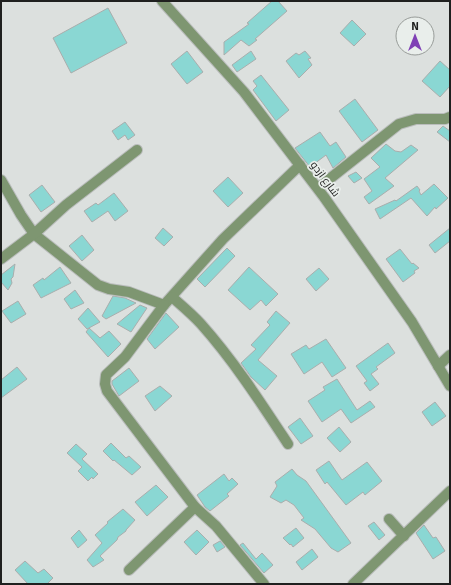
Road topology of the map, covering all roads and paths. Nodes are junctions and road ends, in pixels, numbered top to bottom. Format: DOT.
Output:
graph roads {
  1 [pos="162,1"];
  2 [pos="450,117"];
  3 [pos="137,150"];
  4 [pos="300,165"];
  5 [pos="1,180"];
  6 [pos="318,188"];
  7 [pos="34,234"];
  8 [pos="1,259"];
  9 [pos="172,296"];
  10 [pos="164,305"];
  11 [pos="450,355"];
  12 [pos="438,366"];
  13 [pos="450,386"];
  14 [pos="288,444"];
  15 [pos="450,491"];
  16 [pos="195,507"];
  17 [pos="389,520"];
  18 [pos="404,536"];
  19 [pos="129,570"];
  20 [pos="264,584"];
  21 [pos="353,584"];
  1 -- 4 [label="street, شارع ازدو"];
  2 -- 6 [label="street"];
  3 -- 7 [label="street"];
  4 -- 6 [label="street, شارع ازدو"];
  4 -- 9 [label="street"];
  5 -- 7 [label="street"];
  6 -- 12 [label="street, شارع ازدو"];
  7 -- 8 [label="street"];
  7 -- 10 [label="street"];
  9 -- 10 [label="street"];
  9 -- 14 [label="street"];
  10 -- 16 [label="street"];
  11 -- 12 [label="street"];
  12 -- 13 [label="street, شارع ازدو"];
  15 -- 18 [label="street"];
  16 -- 19 [label="street"];
  16 -- 20 [label="street"];
  17 -- 18 [label="street"];
  18 -- 21 [label="street"];
}
